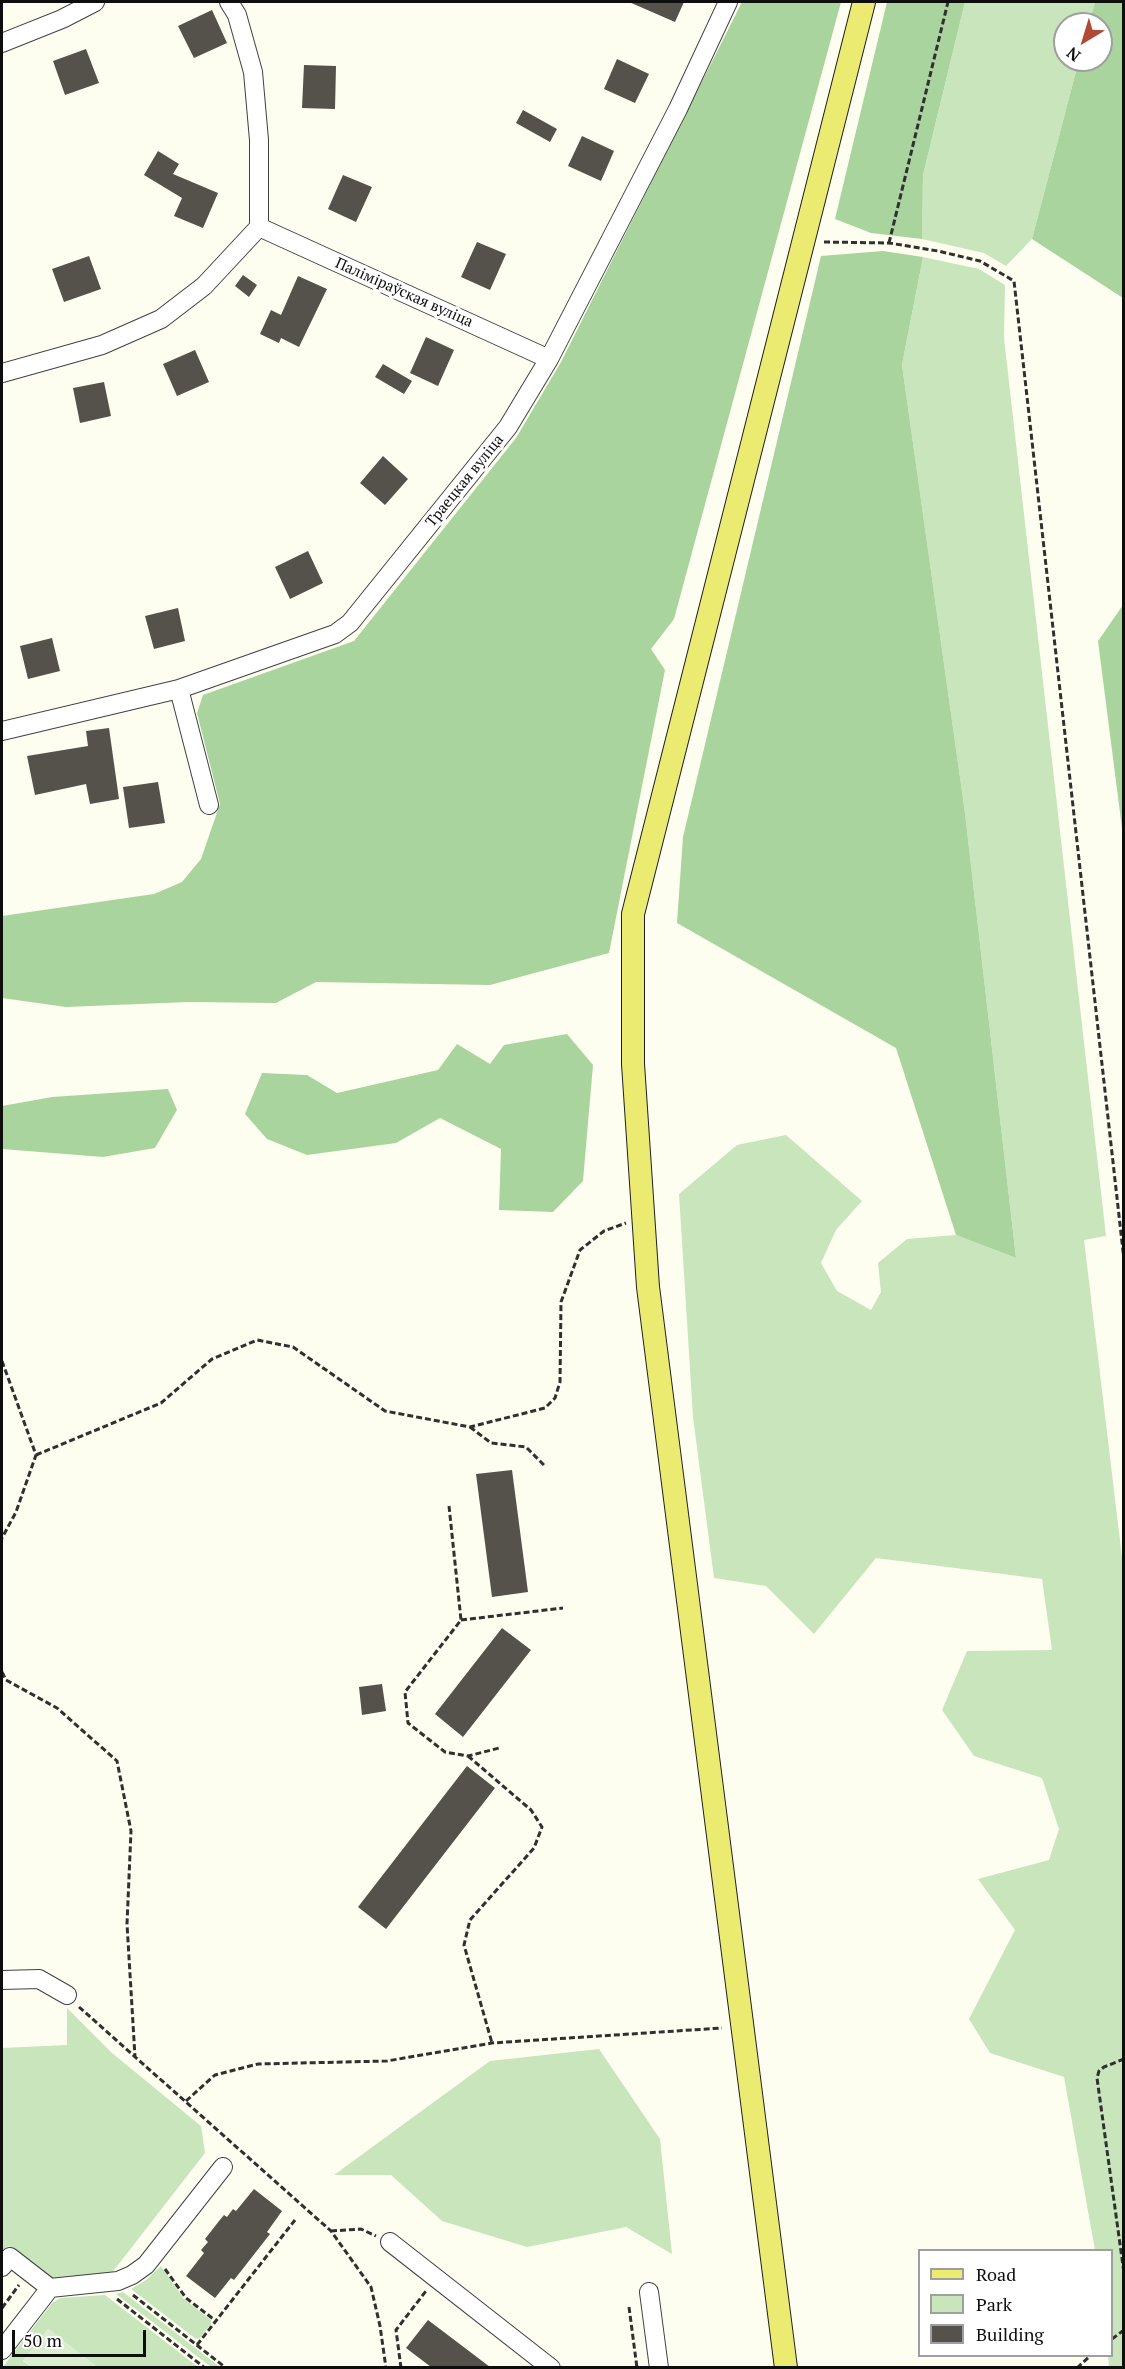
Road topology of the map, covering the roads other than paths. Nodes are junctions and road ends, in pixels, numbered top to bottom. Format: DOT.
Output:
graph roads {
  1 [pos="95,2"];
  2 [pos="229,2"];
  3 [pos="728,2"];
  4 [pos="864,2"];
  5 [pos="2,43"];
  6 [pos="259,227"];
  7 [pos="549,359"];
  8 [pos="2,373"];
  9 [pos="179,689"];
  10 [pos="2,731"];
  11 [pos="209,805"];
  12 [pos="2,1980"];
  13 [pos="67,1995"];
  14 [pos="223,2167"];
  15 [pos="390,2242"];
  16 [pos="2,2268"];
  17 [pos="50,2288"];
  18 [pos="649,2292"];
  19 [pos="2,2350"];
  20 [pos="551,2367"];
  21 [pos="659,2367"];
  22 [pos="786,2367"];
  1 -- 5 [label="street"];
  2 -- 6 [label="street"];
  3 -- 7 [label="street, Траецкая вуліца"];
  4 -- 22 [label="main road"];
  6 -- 7 [label="street, Паліміраўская вуліца"];
  6 -- 8 [label="street"];
  7 -- 9 [label="street, Траецкая вуліца"];
  9 -- 10 [label="street, Траецкая вуліца"];
  9 -- 11 [label="street"];
  12 -- 13 [label="street"];
  14 -- 17 [label="street"];
  15 -- 20 [label="street"];
  16 -- 17 [label="street"];
  17 -- 19 [label="street"];
  18 -- 21 [label="street"];
}
